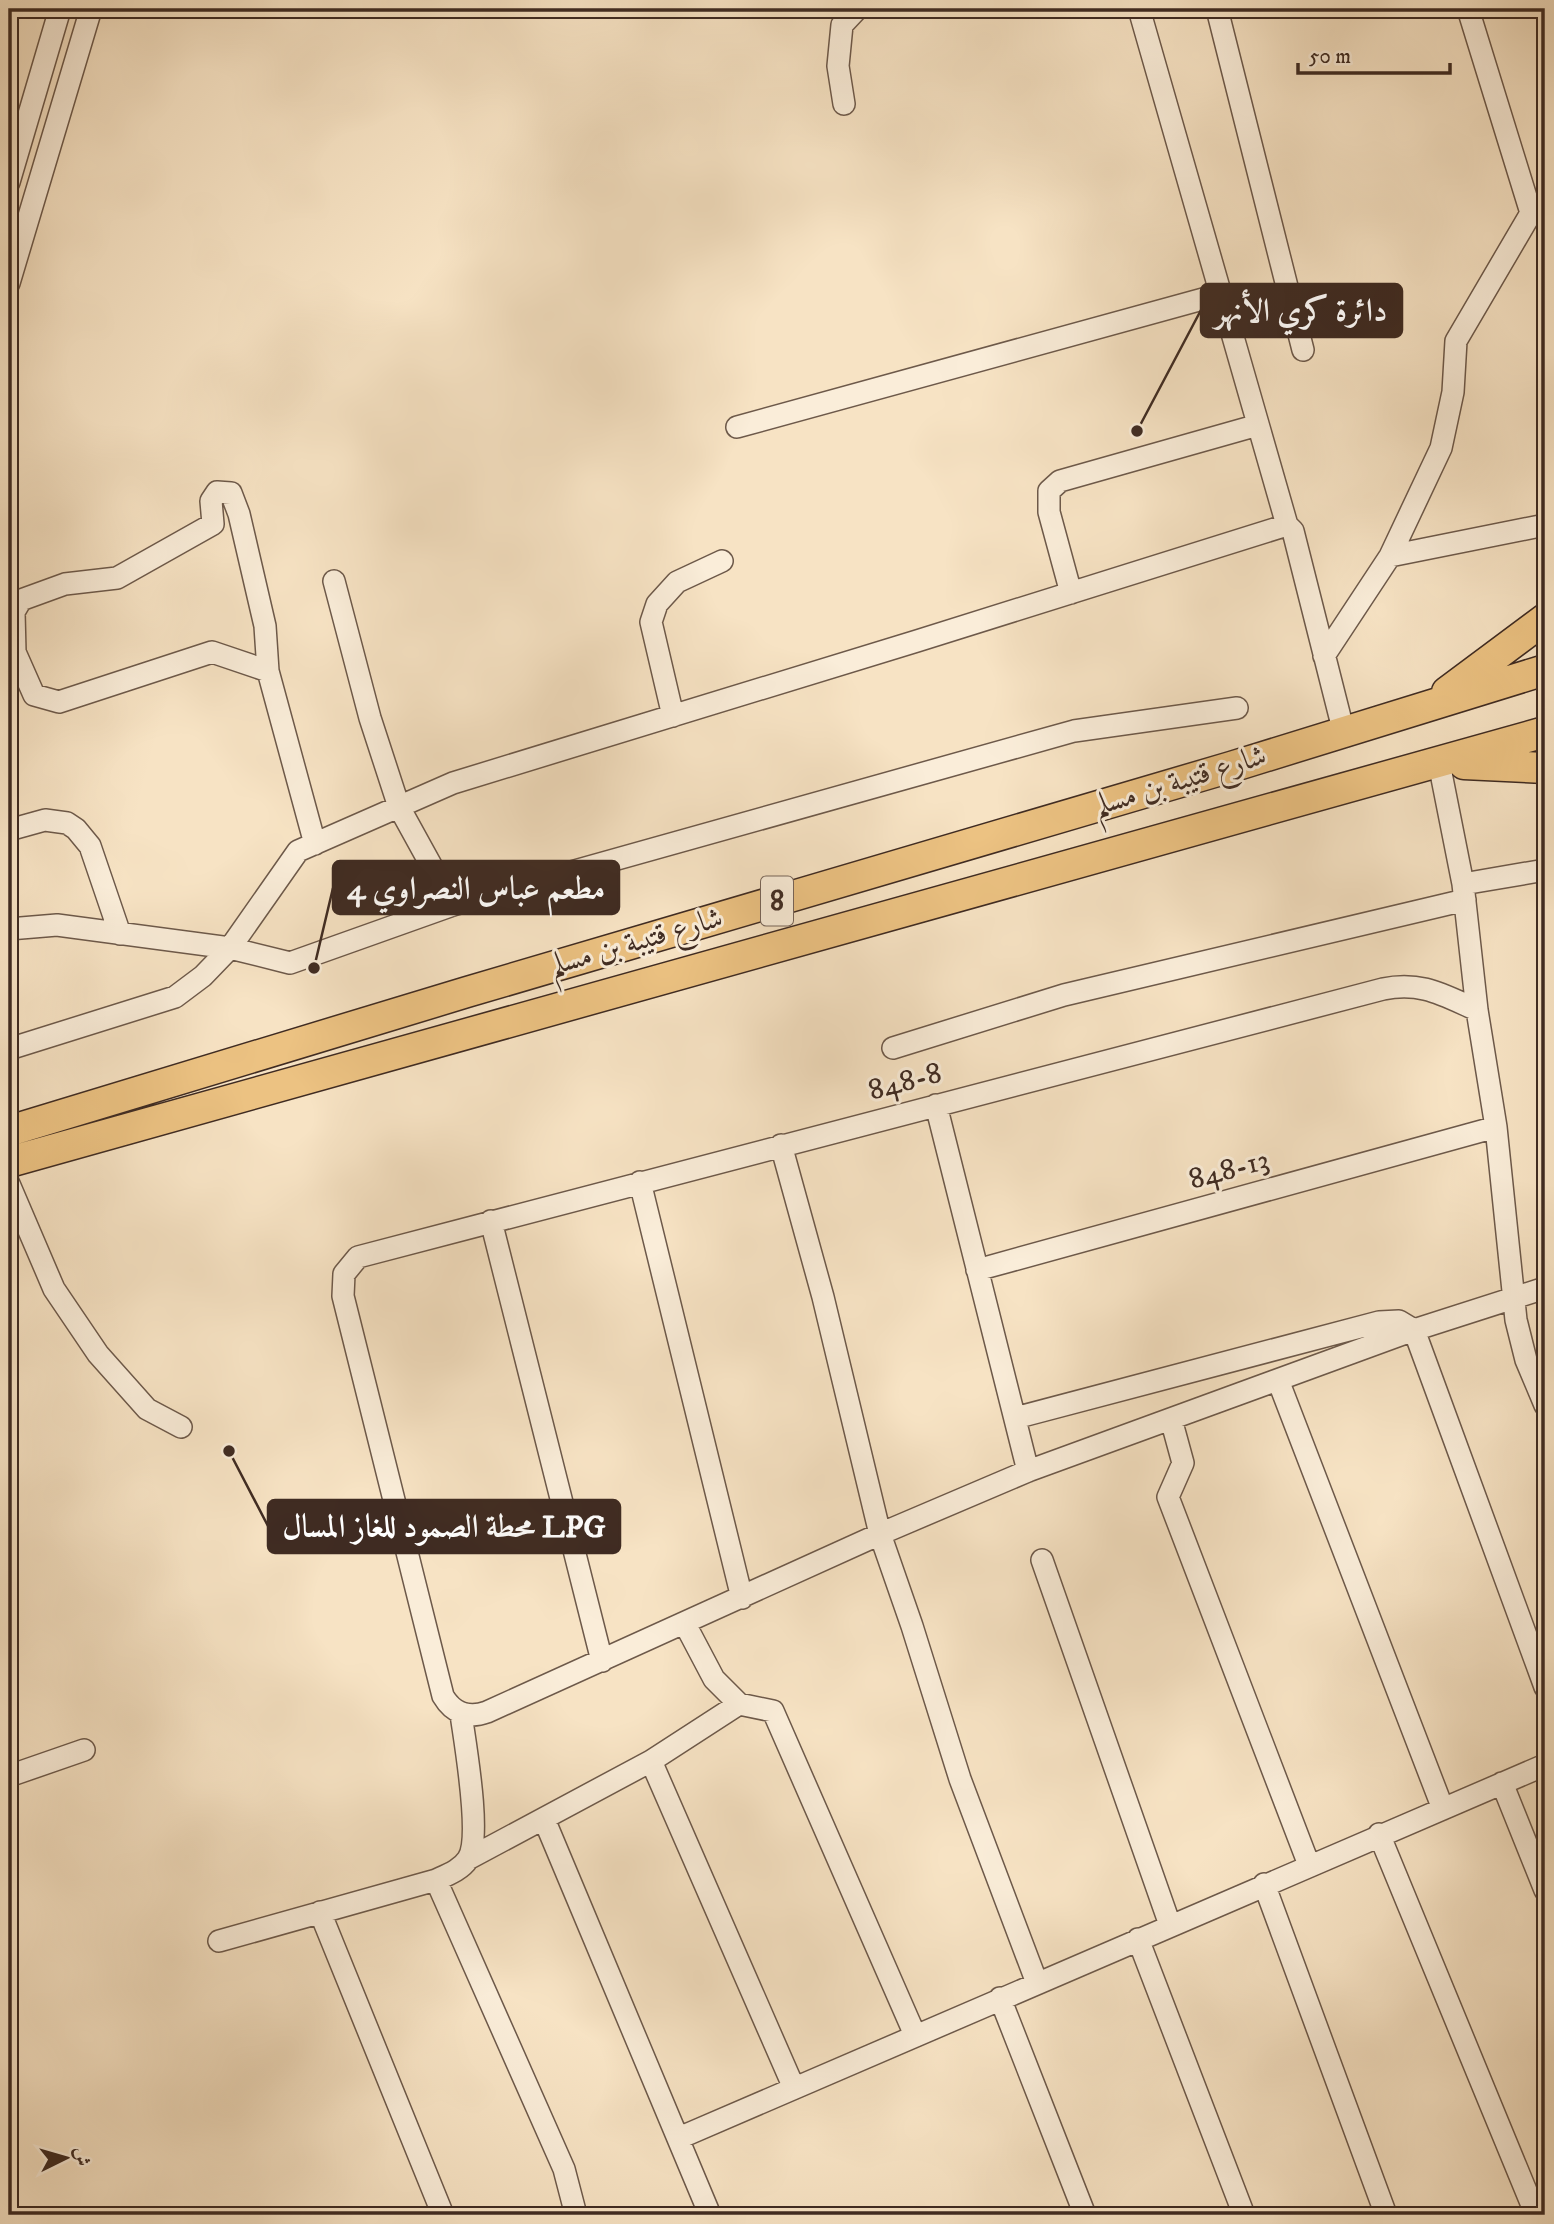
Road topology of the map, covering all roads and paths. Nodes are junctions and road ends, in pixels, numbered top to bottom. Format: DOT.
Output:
graph roads {
  1 [pos="60,9"];
  2 [pos="91,9"];
  3 [pos="858,9"];
  4 [pos="1139,9"];
  5 [pos="1217,9"];
  6 [pos="1468,9"];
  7 [pos="844,104"];
  8 [pos="9,182"];
  9 [pos="1538,211"];
  10 [pos="9,283"];
  11 [pos="1220,294"];
  12 [pos="1303,350"];
  13 [pos="1258,425"];
  14 [pos="737,427"];
  15 [pos="1287,525"];
  16 [pos="1545,525"];
  17 [pos="1390,556"];
  18 [pos="723,561"];
  19 [pos="334,581"];
  20 [pos="1071,593"];
  21 [pos="1545,619"];
  22 [pos="1324,656"];
  23 [pos="1545,670"];
  24 [pos="268,671"];
  25 [pos="1237,708"];
  26 [pos="1421,709"];
  27 [pos="673,716"];
  28 [pos="1545,732"];
  29 [pos="1344,733"];
  30 [pos="1439,763"];
  31 [pos="1545,768"];
  32 [pos="399,807"];
  33 [pos="9,830"];
  34 [pos="315,844"];
  35 [pos="1545,870"];
  36 [pos="1464,892"];
  37 [pos="453,905"];
  38 [pos="9,929"];
  39 [pos="120,934"];
  40 [pos="229,948"];
  41 [pos="1477,1010"];
  42 [pos="894,1048"];
  43 [pos="9,1049"];
  44 [pos="936,1105"];
  45 [pos="1496,1127"];
  46 [pos="9,1130"];
  47 [pos="781,1145"];
  48 [pos="9,1162"];
  49 [pos="640,1182"];
  50 [pos="9,1184"];
  51 [pos="491,1221"];
  52 [pos="977,1270"];
  53 [pos="1545,1288"];
  54 [pos="1514,1300"];
  55 [pos="1414,1330"];
  56 [pos="1278,1380"];
  57 [pos="1545,1405"];
  58 [pos="1015,1418"];
  59 [pos="1171,1419"];
  60 [pos="181,1427"];
  61 [pos="1028,1471"];
  62 [pos="880,1534"];
  63 [pos="1041,1560"];
  64 [pos="742,1598"];
  65 [pos="685,1624"];
  66 [pos="602,1661"];
  67 [pos="1545,1687"];
  68 [pos="739,1704"];
  69 [pos="461,1714"];
  70 [pos="85,1750"];
  71 [pos="651,1761"];
  72 [pos="1545,1765"];
  73 [pos="9,1776"];
  74 [pos="1502,1783"];
  75 [pos="1443,1809"];
  76 [pos="544,1819"];
  77 [pos="1380,1834"];
  78 [pos="468,1859"];
  79 [pos="1309,1865"];
  80 [pos="436,1880"];
  81 [pos="1264,1884"];
  82 [pos="1545,1890"];
  83 [pos="320,1912"];
  84 [pos="1170,1925"];
  85 [pos="1138,1939"];
  86 [pos="219,1941"];
  87 [pos="1037,1983"];
  88 [pos="1000,1998"];
  89 [pos="915,2035"];
  90 [pos="794,2088"];
  91 [pos="679,2138"];
  92 [pos="443,2215"];
  93 [pos="576,2215"];
  94 [pos="710,2215"];
  95 [pos="1084,2215"];
  96 [pos="1244,2215"];
  97 [pos="1386,2215"];
  98 [pos="1536,2215"];
  1 -- 8 [label="street"];
  2 -- 10 [label="street"];
  3 -- 7 [label="street"];
  4 -- 11 [label="street"];
  5 -- 12 [label="street"];
  6 -- 9 [label="street"];
  9 -- 17 [label="street"];
  11 -- 13 [label="street"];
  11 -- 14 [label="street"];
  13 -- 15 [label="street"];
  13 -- 20 [label="street"];
  15 -- 20 [label="street"];
  15 -- 22 [label="street"];
  16 -- 17 [label="street"];
  17 -- 22 [label="street"];
  18 -- 27 [label="street"];
  19 -- 32 [label="street"];
  20 -- 27 [label="street"];
  21 -- 26 [label="highway"];
  22 -- 29 [label="street"];
  23 -- 26 [label="highway, شارع قتيبة بن مسلم / 8"];
  24 -- 24 [label="street"];
  24 -- 34 [label="street"];
  25 -- 37 [label="street"];
  26 -- 29 [label="highway, شارع قتيبة بن مسلم / 8"];
  27 -- 32 [label="street"];
  28 -- 30 [label="highway, شارع قتيبة بن مسلم / 8"];
  29 -- 46 [label="highway, شارع قتيبة بن مسلم / 8"];
  30 -- 31 [label="highway"];
  30 -- 36 [label="street"];
  30 -- 48 [label="highway, شارع قتيبة بن مسلم / 8"];
  32 -- 34 [label="street"];
  32 -- 37 [label="street"];
  33 -- 39 [label="street"];
  34 -- 40 [label="street"];
  35 -- 36 [label="street"];
  36 -- 41 [label="street"];
  36 -- 42 [label="street"];
  37 -- 40 [label="street"];
  38 -- 39 [label="street"];
  39 -- 40 [label="street"];
  40 -- 43 [label="street"];
  41 -- 44 [label="street, 848-8"];
  41 -- 45 [label="street"];
  44 -- 47 [label="street, 848-8"];
  44 -- 52 [label="street"];
  45 -- 52 [label="street, 848-13"];
  45 -- 54 [label="street"];
  47 -- 49 [label="street, 848-8"];
  47 -- 62 [label="street"];
  49 -- 51 [label="street, 848-8"];
  49 -- 64 [label="street"];
  50 -- 60 [label="street"];
  51 -- 66 [label="street"];
  51 -- 69 [label="street, 848-8"];
  52 -- 58 [label="street"];
  53 -- 54 [label="street"];
  54 -- 55 [label="street"];
  54 -- 57 [label="street"];
  55 -- 56 [label="street"];
  55 -- 58 [label="street"];
  55 -- 67 [label="street"];
  56 -- 59 [label="street"];
  56 -- 75 [label="street"];
  58 -- 61 [label="street"];
  59 -- 61 [label="street"];
  59 -- 79 [label="street"];
  61 -- 62 [label="street"];
  62 -- 64 [label="street"];
  62 -- 87 [label="street"];
  63 -- 84 [label="street"];
  64 -- 65 [label="street"];
  65 -- 66 [label="street"];
  65 -- 68 [label="street"];
  66 -- 69 [label="street"];
  68 -- 71 [label="street"];
  68 -- 89 [label="street"];
  69 -- 78 [label="street"];
  70 -- 73 [label="street"];
  71 -- 76 [label="street"];
  71 -- 90 [label="street"];
  72 -- 74 [label="street"];
  74 -- 75 [label="street"];
  74 -- 82 [label="street"];
  75 -- 77 [label="street"];
  76 -- 78 [label="street"];
  76 -- 91 [label="street"];
  77 -- 79 [label="street"];
  77 -- 98 [label="street"];
  78 -- 80 [label="street"];
  79 -- 81 [label="street"];
  80 -- 83 [label="street"];
  80 -- 93 [label="street"];
  81 -- 84 [label="street"];
  81 -- 97 [label="street"];
  83 -- 86 [label="street"];
  83 -- 92 [label="street"];
  84 -- 85 [label="street"];
  85 -- 87 [label="street"];
  85 -- 96 [label="street"];
  87 -- 88 [label="street"];
  88 -- 89 [label="street"];
  88 -- 95 [label="street"];
  89 -- 90 [label="street"];
  90 -- 91 [label="street"];
  91 -- 94 [label="street"];
}
